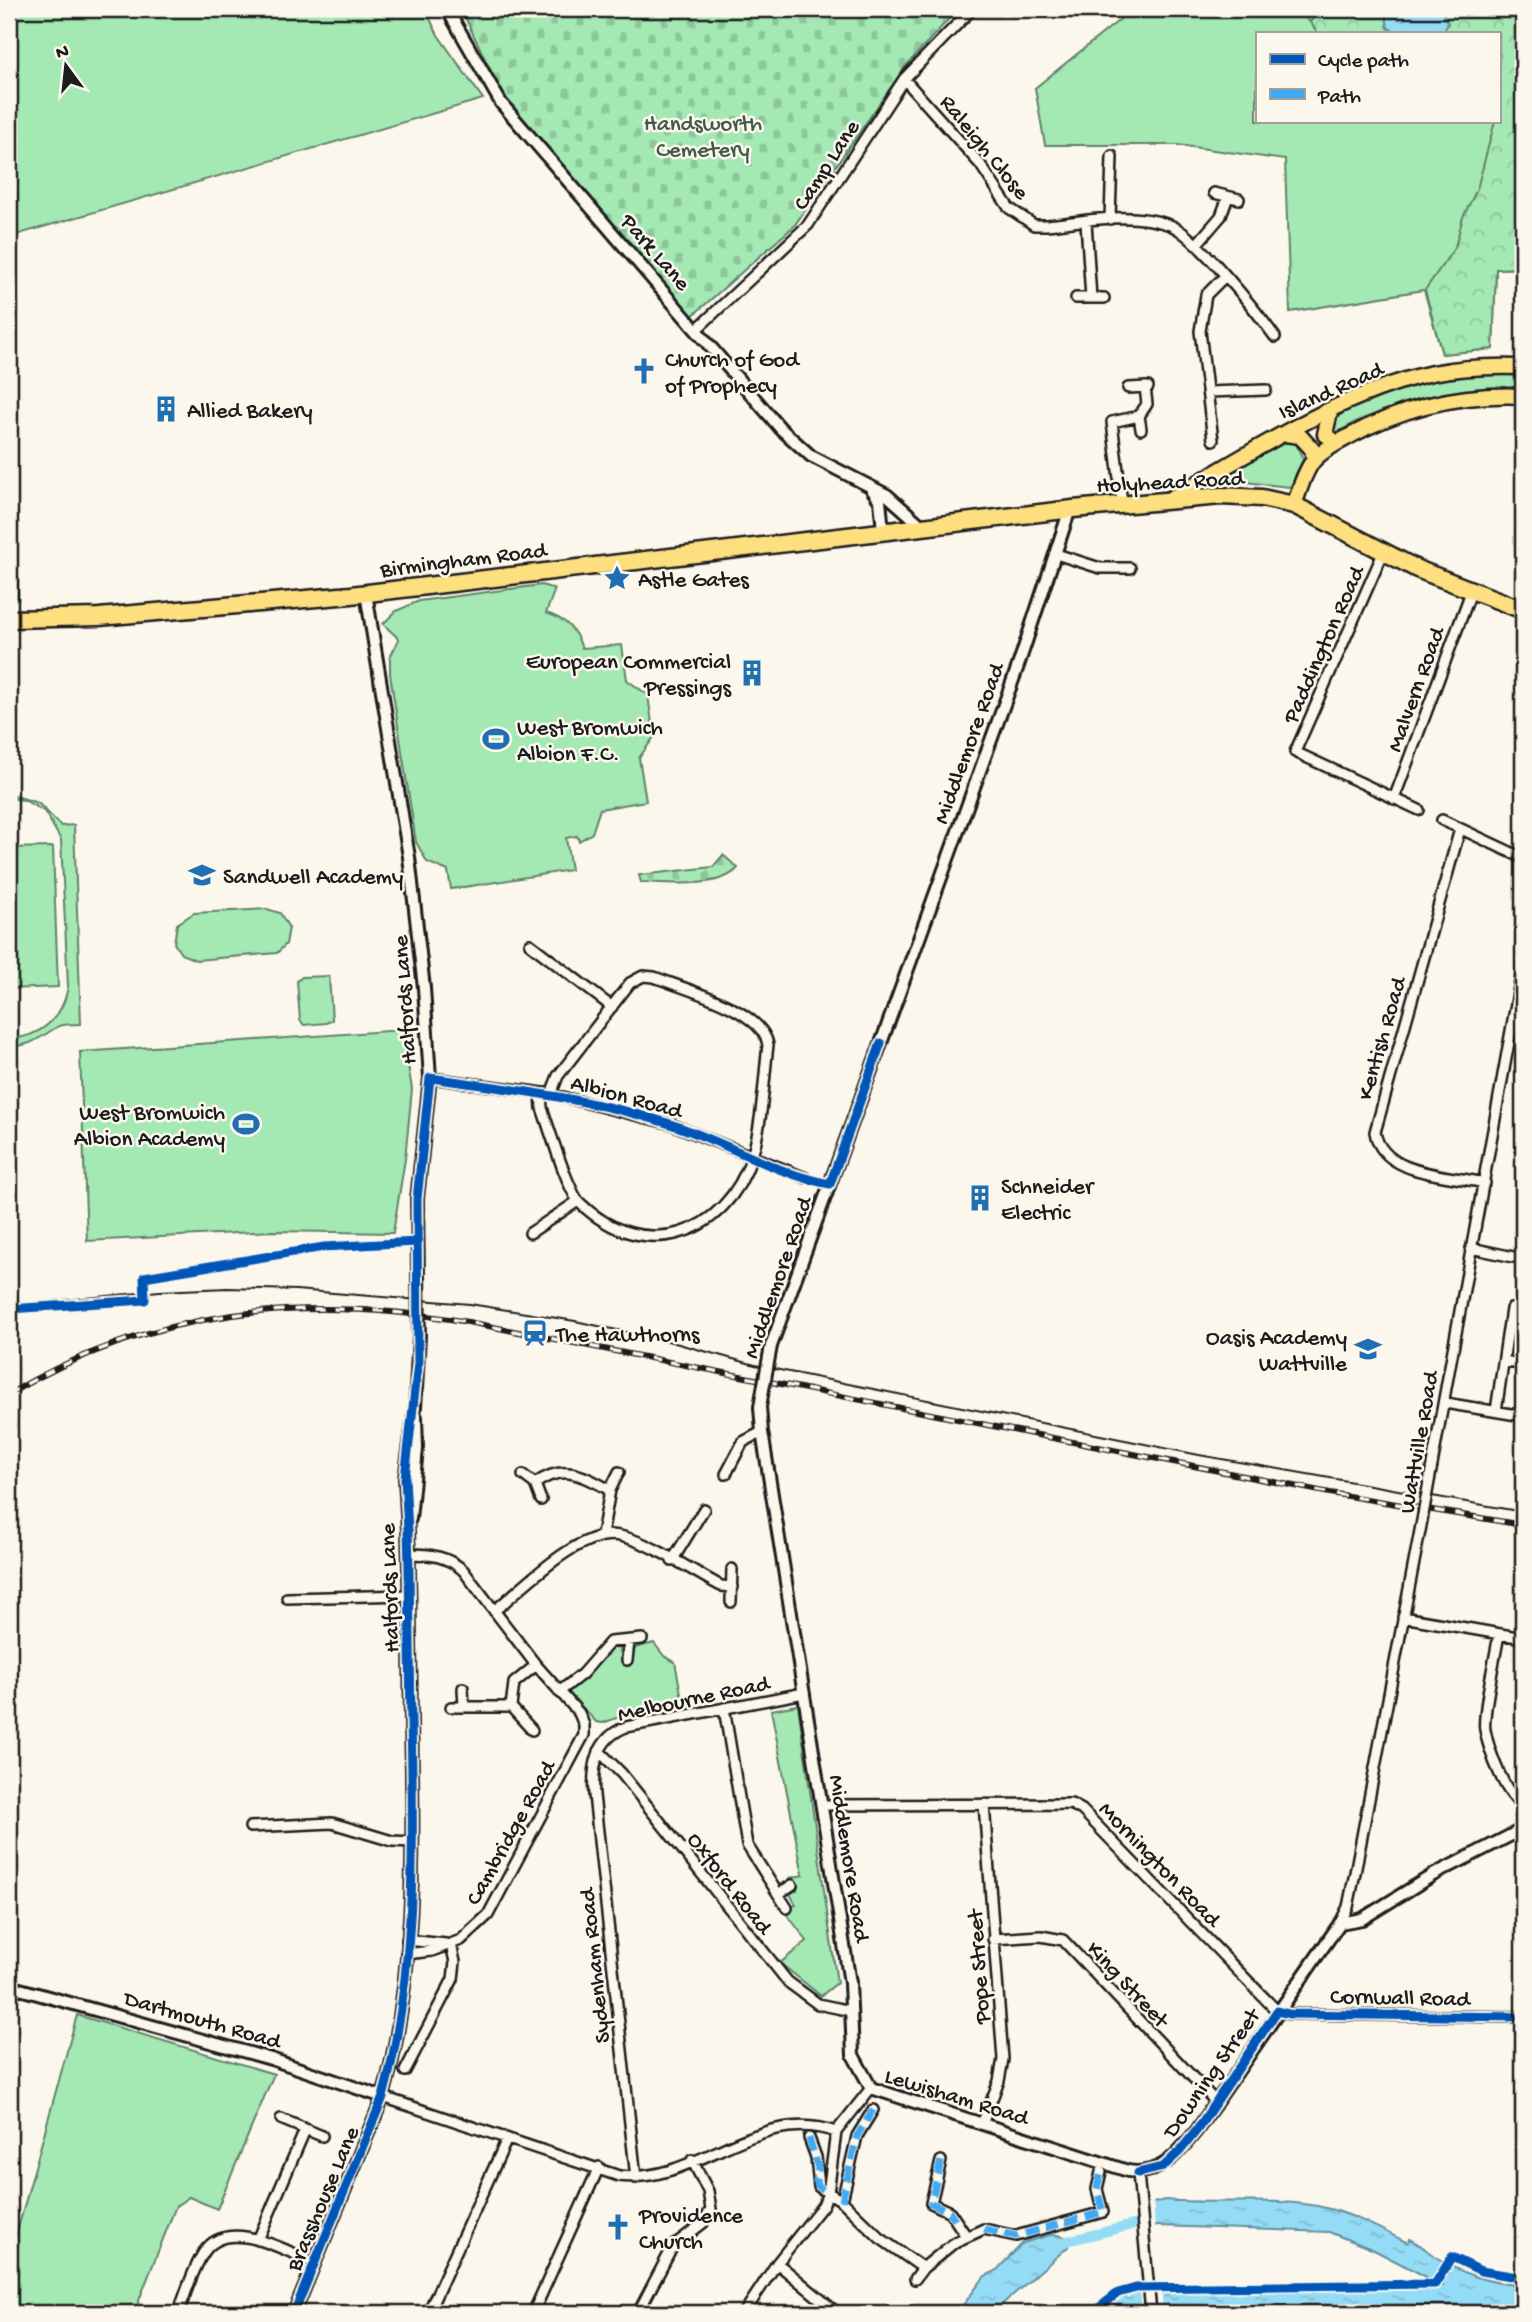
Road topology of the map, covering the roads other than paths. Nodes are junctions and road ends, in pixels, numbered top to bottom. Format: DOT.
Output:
graph roads {
  1 [pos="447,9"];
  2 [pos="972,9"];
  3 [pos="905,79"];
  4 [pos="1112,156"];
  5 [pos="1100,171"];
  6 [pos="1112,172"];
  7 [pos="1214,193"];
  8 [pos="1228,197"];
  9 [pos="1239,200"];
  10 [pos="1110,219"];
  11 [pos="1086,222"];
  12 [pos="1196,245"];
  13 [pos="1224,276"];
  14 [pos="1091,298"];
  15 [pos="1104,298"];
  16 [pos="1076,299"];
  17 [pos="697,329"];
  18 [pos="1275,337"];
  19 [pos="1523,367"];
  20 [pos="1128,388"];
  21 [pos="1266,390"];
  22 [pos="1208,392"];
  23 [pos="1523,396"];
  24 [pos="1330,412"];
  25 [pos="1139,416"];
  26 [pos="1141,429"];
  27 [pos="1285,434"];
  28 [pos="1213,440"];
  29 [pos="1337,443"];
  30 [pos="1314,460"];
  31 [pos="870,486"];
  32 [pos="1170,499"];
  33 [pos="1122,503"];
  34 [pos="1294,505"];
  35 [pos="1070,509"];
  36 [pos="922,526"];
  37 [pos="883,530"];
  38 [pos="1384,551"];
  39 [pos="1056,554"];
  40 [pos="1130,568"];
  41 [pos="1471,592"];
  42 [pos="366,593"];
  43 [pos="1523,610"];
  44 [pos="9,619"];
  45 [pos="1394,799"];
  46 [pos="1419,810"];
  47 [pos="1442,820"];
  48 [pos="1460,829"];
  49 [pos="1523,858"];
  50 [pos="530,944"];
  51 [pos="1523,965"];
  52 [pos="1522,980"];
  53 [pos="612,1007"];
  54 [pos="430,1078"];
  55 [pos="546,1094"];
  56 [pos="753,1156"];
  57 [pos="806,1178"];
  58 [pos="1485,1183"];
  59 [pos="578,1201"];
  60 [pos="530,1233"];
  61 [pos="1471,1248"];
  62 [pos="1523,1259"];
  63 [pos="1523,1312"];
  64 [pos="1504,1361"];
  65 [pos="1523,1365"];
  66 [pos="1445,1403"];
  67 [pos="1496,1411"];
  68 [pos="1523,1416"];
  69 [pos="762,1432"];
  70 [pos="620,1472"];
  71 [pos="726,1474"];
  72 [pos="523,1475"];
  73 [pos="535,1484"];
  74 [pos="610,1490"];
  75 [pos="541,1500"];
  76 [pos="704,1509"];
  77 [pos="602,1535"];
  78 [pos="409,1554"];
  79 [pos="672,1561"];
  80 [pos="733,1569"];
  81 [pos="732,1587"];
  82 [pos="409,1595"];
  83 [pos="287,1598"];
  84 [pos="731,1602"];
  85 [pos="494,1611"];
  86 [pos="1403,1617"];
  87 [pos="1499,1634"];
  88 [pos="1523,1638"];
  89 [pos="642,1639"];
  90 [pos="629,1642"];
  91 [pos="627,1660"];
  92 [pos="536,1665"];
  93 [pos="463,1688"];
  94 [pos="559,1692"];
  95 [pos="804,1693"];
  96 [pos="451,1707"];
  97 [pos="464,1707"];
  98 [pos="511,1707"];
  99 [pos="724,1708"];
  100 [pos="532,1730"];
  101 [pos="599,1751"];
  102 [pos="984,1804"];
  103 [pos="822,1805"];
  104 [pos="1523,1805"];
  105 [pos="250,1827"];
  106 [pos="1523,1829"];
  107 [pos="412,1842"];
  108 [pos="792,1885"];
  109 [pos="778,1894"];
  110 [pos="786,1908"];
  111 [pos="1340,1923"];
  112 [pos="993,1939"];
  113 [pos="407,1940"];
  114 [pos="451,1944"];
  115 [pos="406,1954"];
  116 [pos="9,1986"];
  117 [pos="851,2011"];
  118 [pos="1277,2011"];
  119 [pos="1523,2017"];
  120 [pos="407,2041"];
  121 [pos="419,2046"];
  122 [pos="405,2071"];
  123 [pos="872,2088"];
  124 [pos="383,2097"];
  125 [pos="1215,2101"];
  126 [pos="873,2110"];
  127 [pos="281,2119"];
  128 [pos="982,2124"];
  129 [pos="305,2130"];
  130 [pos="836,2132"];
  131 [pos="323,2136"];
  132 [pos="809,2138"];
  133 [pos="507,2139"];
  134 [pos="692,2160"];
  135 [pos="941,2161"];
  136 [pos="599,2167"];
  137 [pos="1101,2172"];
  138 [pos="1138,2173"];
  139 [pos="636,2178"];
  140 [pos="828,2193"];
  141 [pos="842,2201"];
  142 [pos="966,2236"];
  143 [pos="258,2240"];
  144 [pos="315,2263"];
  145 [pos="777,2263"];
  146 [pos="923,2268"];
  147 [pos="915,2279"];
  148 [pos="178,2313"];
  149 [pos="293,2313"];
  150 [pos="428,2313"];
  151 [pos="533,2313"];
  152 [pos="638,2313"];
  153 [pos="744,2313"];
  154 [pos="836,2313"];
  155 [pos="1151,2313"];
  1 -- 17 [label="street, Park Lane"];
  2 -- 3 [label="street, Camp Lane"];
  3 -- 11 [label="street, Raleigh Close"];
  3 -- 17 [label="street, Camp Lane"];
  4 -- 6 [label="street"];
  5 -- 6 [label="street"];
  6 -- 10 [label="street"];
  7 -- 8 [label="street"];
  8 -- 9 [label="street"];
  8 -- 12 [label="street"];
  10 -- 11 [label="street, Raleigh Close"];
  10 -- 12 [label="street, Raleigh Close"];
  11 -- 14 [label="street"];
  12 -- 13 [label="street, Raleigh Close"];
  13 -- 18 [label="street, Raleigh Close"];
  13 -- 22 [label="street"];
  14 -- 15 [label="street"];
  14 -- 16 [label="street"];
  17 -- 31 [label="street, Park Lane"];
  19 -- 24 [label="main road, Island Road"];
  20 -- 25 [label="street"];
  21 -- 22 [label="street"];
  22 -- 28 [label="street"];
  23 -- 29 [label="main road"];
  24 -- 27 [label="main road, Island Road"];
  24 -- 29 [label="main road"];
  25 -- 26 [label="street"];
  25 -- 33 [label="street"];
  27 -- 30 [label="main road"];
  27 -- 32 [label="main road, Island Road"];
  29 -- 30 [label="main road"];
  30 -- 34 [label="main road"];
  31 -- 36 [label="street, Park Lane"];
  31 -- 37 [label="street"];
  32 -- 33 [label="highway, Holyhead Road"];
  32 -- 34 [label="highway, Holyhead Road"];
  33 -- 35 [label="highway, Holyhead Road"];
  34 -- 38 [label="highway, Holyhead Road"];
  35 -- 36 [label="highway, Holyhead Road"];
  35 -- 39 [label="street, Middlemore Road"];
  36 -- 37 [label="highway, Birmingham Road"];
  37 -- 42 [label="highway, Birmingham Road"];
  38 -- 41 [label="highway, Holyhead Road"];
  38 -- 45 [label="street, Paddington Road"];
  39 -- 40 [label="street"];
  39 -- 69 [label="street, Middlemore Road, bridge"];
  41 -- 43 [label="highway, Holyhead Road"];
  41 -- 45 [label="street, Malvern Road"];
  42 -- 44 [label="highway, Birmingham Road"];
  42 -- 54 [label="street, Halfords Lane"];
  45 -- 46 [label="street"];
  47 -- 48 [label="street"];
  48 -- 49 [label="street"];
  48 -- 58 [label="street, Kentish Road"];
  50 -- 53 [label="street"];
  51 -- 52 [label="street, Wattville Road"];
  52 -- 58 [label="street, Wattville Road"];
  53 -- 55 [label="street"];
  53 -- 56 [label="street"];
  54 -- 55 [label="street, Albion Road"];
  54 -- 78 [label="street, Halfords Lane, bridge"];
  55 -- 56 [label="street, Albion Road"];
  55 -- 59 [label="street"];
  56 -- 57 [label="street, Albion Road"];
  56 -- 59 [label="street"];
  58 -- 61 [label="street, Wattville Road"];
  59 -- 60 [label="street"];
  61 -- 62 [label="street"];
  61 -- 66 [label="street, Wattville Road"];
  63 -- 64 [label="street"];
  64 -- 65 [label="street"];
  64 -- 67 [label="street"];
  66 -- 67 [label="street"];
  66 -- 86 [label="street, Wattville Road, bridge"];
  67 -- 68 [label="street"];
  69 -- 71 [label="street"];
  69 -- 95 [label="street, Middlemore Road"];
  70 -- 74 [label="street"];
  72 -- 73 [label="street"];
  73 -- 74 [label="street"];
  73 -- 75 [label="street"];
  74 -- 77 [label="street"];
  76 -- 79 [label="street"];
  77 -- 79 [label="street"];
  77 -- 85 [label="street"];
  78 -- 82 [label="street, Halfords Lane"];
  78 -- 85 [label="street"];
  79 -- 81 [label="street"];
  80 -- 81 [label="street"];
  81 -- 84 [label="street"];
  82 -- 83 [label="street"];
  82 -- 107 [label="street, Halfords Lane"];
  85 -- 92 [label="street"];
  86 -- 87 [label="street"];
  86 -- 111 [label="street, Wattville Road"];
  87 -- 88 [label="street"];
  87 -- 104 [label="street"];
  89 -- 90 [label="street"];
  90 -- 91 [label="street"];
  90 -- 94 [label="street"];
  92 -- 94 [label="street"];
  92 -- 98 [label="street"];
  93 -- 97 [label="street"];
  94 -- 114 [label="street, Cambridge Road"];
  95 -- 99 [label="street, Melbourne Road"];
  95 -- 103 [label="street, Middlemore Road"];
  96 -- 97 [label="street"];
  97 -- 98 [label="street"];
  98 -- 100 [label="street"];
  99 -- 101 [label="street, Melbourne Road"];
  99 -- 109 [label="street"];
  101 -- 117 [label="street, Oxford Road"];
  101 -- 139 [label="street, Sydenham Road"];
  102 -- 103 [label="street, Mornington Road"];
  102 -- 112 [label="street, Pope Street"];
  102 -- 118 [label="street, Mornington Road"];
  103 -- 117 [label="street, Middlemore Road"];
  105 -- 107 [label="street"];
  106 -- 111 [label="street"];
  107 -- 113 [label="street, Halfords Lane"];
  108 -- 109 [label="street"];
  109 -- 110 [label="street"];
  111 -- 118 [label="street, Downing Street"];
  112 -- 125 [label="street, King Street"];
  112 -- 128 [label="street, Pope Street"];
  113 -- 114 [label="street"];
  113 -- 115 [label="street, Halfords Lane"];
  114 -- 115 [label="street, Cambridge Road"];
  114 -- 121 [label="street"];
  115 -- 124 [label="street, Halfords Lane"];
  116 -- 124 [label="street, Dartmouth Road"];
  117 -- 123 [label="street, Middlemore Road"];
  118 -- 119 [label="street, Cornwall Road"];
  118 -- 125 [label="street, Downing Street"];
  120 -- 121 [label="street"];
  121 -- 122 [label="street"];
  123 -- 128 [label="street, Lewisham Road"];
  123 -- 130 [label="street, Lewisham Road"];
  124 -- 133 [label="street"];
  124 -- 144 [label="street, Brasshouse Lane"];
  125 -- 138 [label="street, Downing Street"];
  126 -- 141 [label="street"];
  127 -- 129 [label="street"];
  128 -- 138 [label="street, Lewisham Road"];
  129 -- 131 [label="street"];
  129 -- 143 [label="street"];
  130 -- 134 [label="street"];
  130 -- 140 [label="street"];
  132 -- 140 [label="street"];
  133 -- 136 [label="street"];
  133 -- 150 [label="street"];
  134 -- 139 [label="street"];
  134 -- 152 [label="street"];
  135 -- 142 [label="street"];
  136 -- 139 [label="street"];
  136 -- 151 [label="street"];
  137 -- 142 [label="street"];
  138 -- 155 [label="street"];
  140 -- 141 [label="street"];
  140 -- 145 [label="street"];
  141 -- 146 [label="street"];
  142 -- 146 [label="street"];
  143 -- 144 [label="street"];
  143 -- 148 [label="street"];
  144 -- 149 [label="street, Brasshouse Lane"];
  145 -- 153 [label="street"];
  145 -- 154 [label="street"];
  146 -- 147 [label="street"];
}
